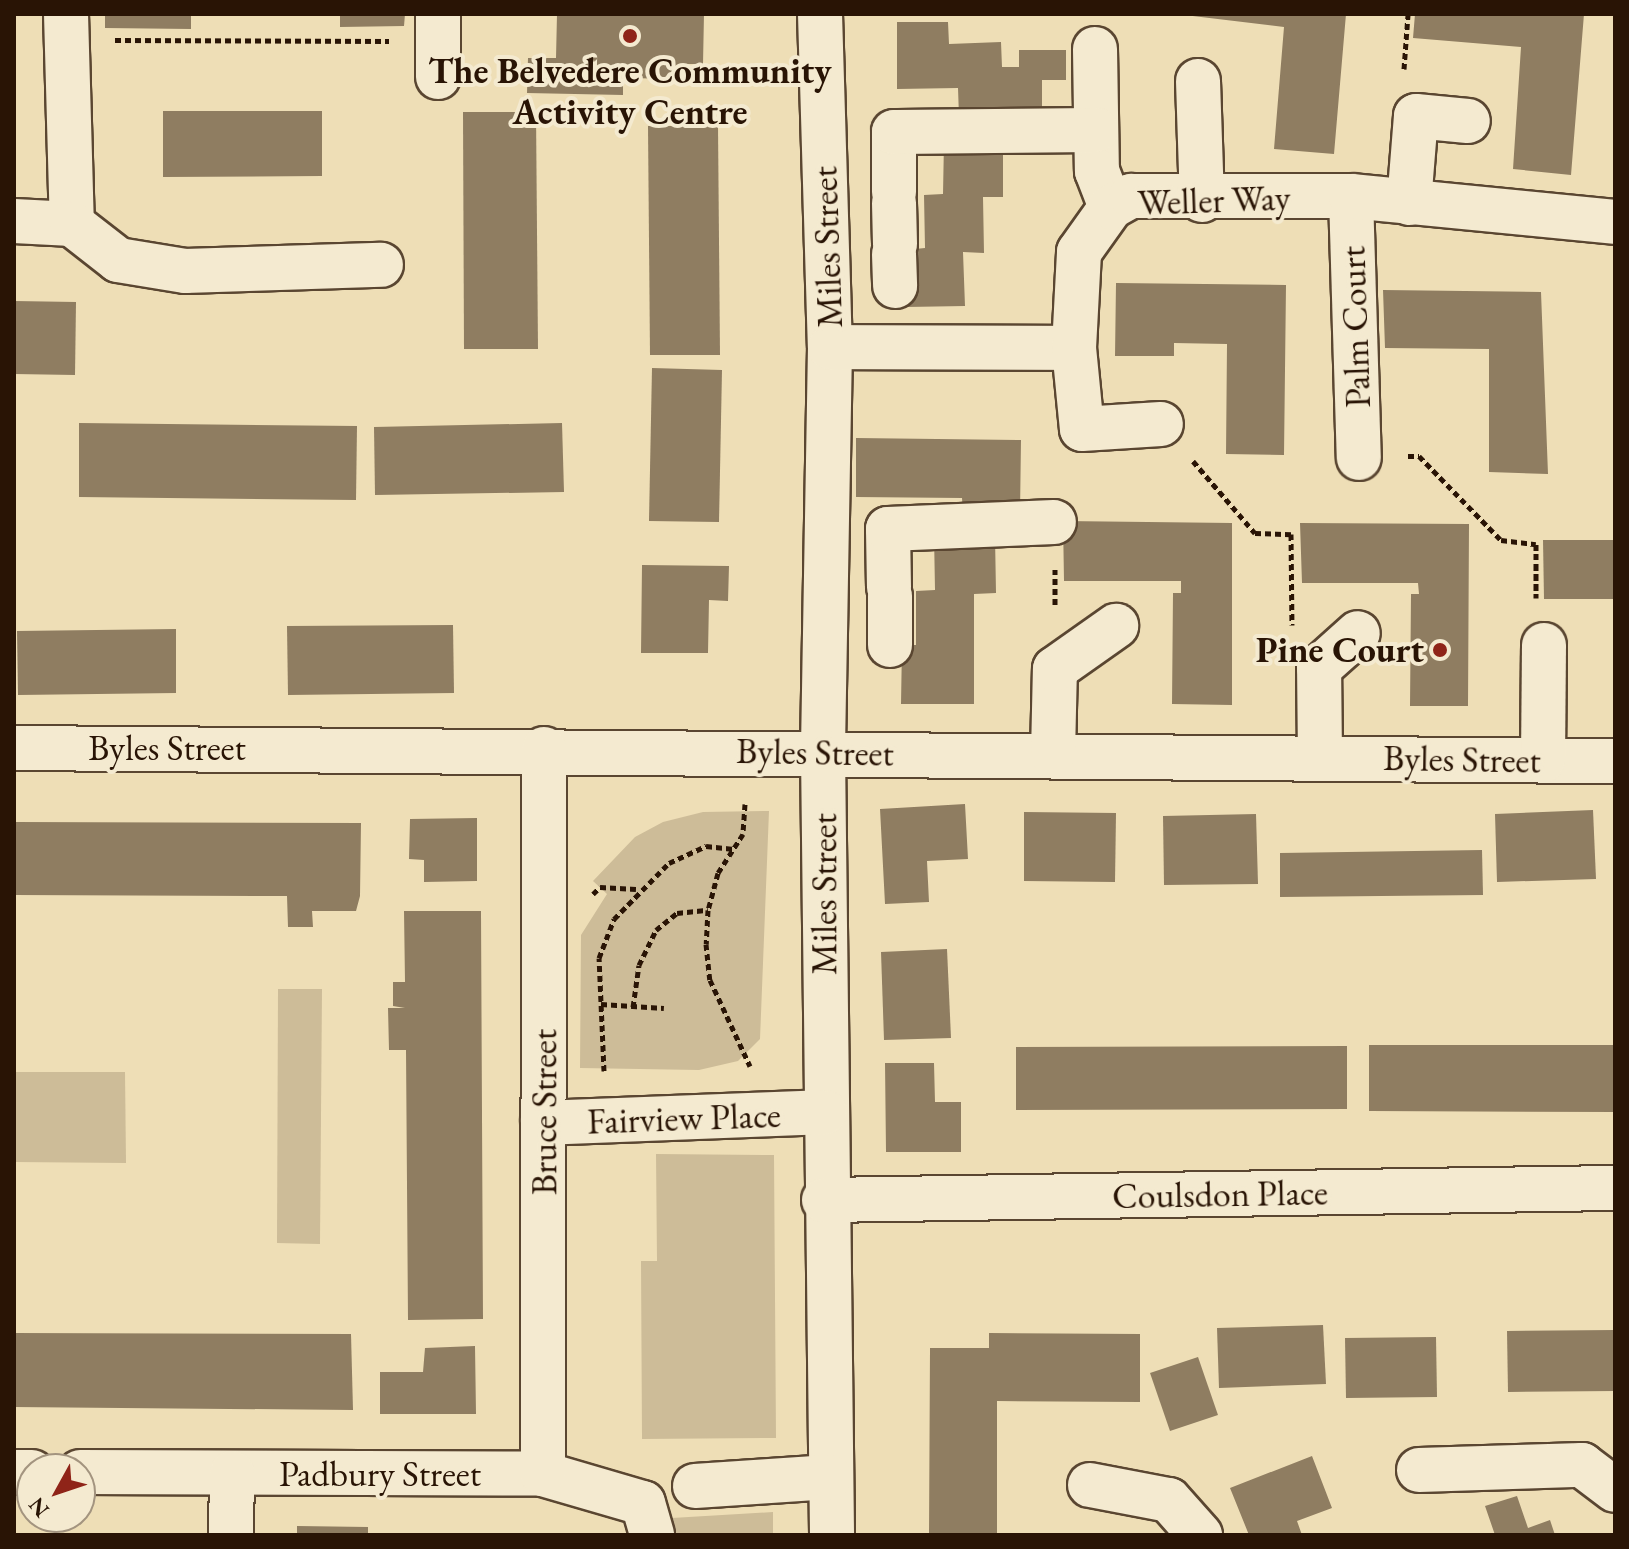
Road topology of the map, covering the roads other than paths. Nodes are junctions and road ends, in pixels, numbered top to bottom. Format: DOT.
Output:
graph roads {
  1 [pos="820,14"];
  2 [pos="67,27"];
  3 [pos="1095,49"];
  4 [pos="1198,81"];
  5 [pos="1468,121"];
  6 [pos="1096,130"];
  7 [pos="1351,196"];
  8 [pos="1202,200"];
  9 [pos="1409,203"];
  10 [pos="1111,207"];
  11 [pos="14,221"];
  12 [pos="1615,222"];
  13 [pos="72,224"];
  14 [pos="895,236"];
  15 [pos="381,265"];
  16 [pos="830,347"];
  17 [pos="1074,348"];
  18 [pos="1161,424"];
  19 [pos="1359,458"];
  20 [pos="1054,522"];
  21 [pos="1116,626"];
  22 [pos="1358,633"];
  23 [pos="1544,645"];
  24 [pos="891,654"];
  25 [pos="14,748"];
  26 [pos="544,749"];
  27 [pos="823,752"];
  28 [pos="1053,754"];
  29 [pos="1320,757"];
  30 [pos="1543,760"];
  31 [pos="1615,761"];
  32 [pos="825,1112"];
  33 [pos="543,1123"];
  34 [pos="1615,1188"];
  35 [pos="824,1200"];
  36 [pos="1419,1470"];
  37 [pos="96,1472"];
  38 [pos="232,1473"];
  39 [pos="543,1474"];
  40 [pos="830,1477"];
  41 [pos="1090,1485"];
  42 [pos="695,1486"];
  43 [pos="1615,1490"];
  44 [pos="231,1535"];
  45 [pos="652,1535"];
  46 [pos="832,1535"];
  47 [pos="1200,1535"];
  1 -- 16 [label="street, Miles Street"];
  2 -- 13 [label="street"];
  3 -- 6 [label="street"];
  4 -- 8 [label="street"];
  5 -- 9 [label="street"];
  6 -- 10 [label="street"];
  6 -- 14 [label="street"];
  7 -- 8 [label="street, Weller Way"];
  7 -- 9 [label="street, Weller Way"];
  7 -- 19 [label="street, Palm Court"];
  8 -- 10 [label="street, Weller Way"];
  9 -- 12 [label="street, Weller Way"];
  10 -- 17 [label="street, Weller Way"];
  11 -- 13 [label="street"];
  13 -- 15 [label="street"];
  16 -- 17 [label="street"];
  16 -- 27 [label="street, Miles Street"];
  17 -- 18 [label="street, Weller Way"];
  20 -- 24 [label="street"];
  21 -- 28 [label="street"];
  22 -- 29 [label="street"];
  23 -- 30 [label="street"];
  25 -- 26 [label="street, Byles Street"];
  26 -- 27 [label="street, Byles Street"];
  26 -- 33 [label="street, Bruce Street"];
  27 -- 28 [label="street, Byles Street"];
  27 -- 32 [label="street, Miles Street"];
  28 -- 29 [label="street, Byles Street"];
  29 -- 30 [label="street, Byles Street"];
  30 -- 31 [label="street, Byles Street"];
  32 -- 33 [label="street, Fairview Place"];
  32 -- 35 [label="street, Miles Street"];
  33 -- 39 [label="street, Bruce Street"];
  34 -- 35 [label="street, Coulsdon Place"];
  35 -- 40 [label="street, Miles Street"];
  36 -- 43 [label="street"];
  37 -- 38 [label="street, Padbury Street"];
  38 -- 39 [label="street, Padbury Street"];
  38 -- 44 [label="street"];
  39 -- 45 [label="street, Padbury Street"];
  40 -- 42 [label="street"];
  40 -- 46 [label="street, Miles Street"];
  41 -- 47 [label="street"];
}
